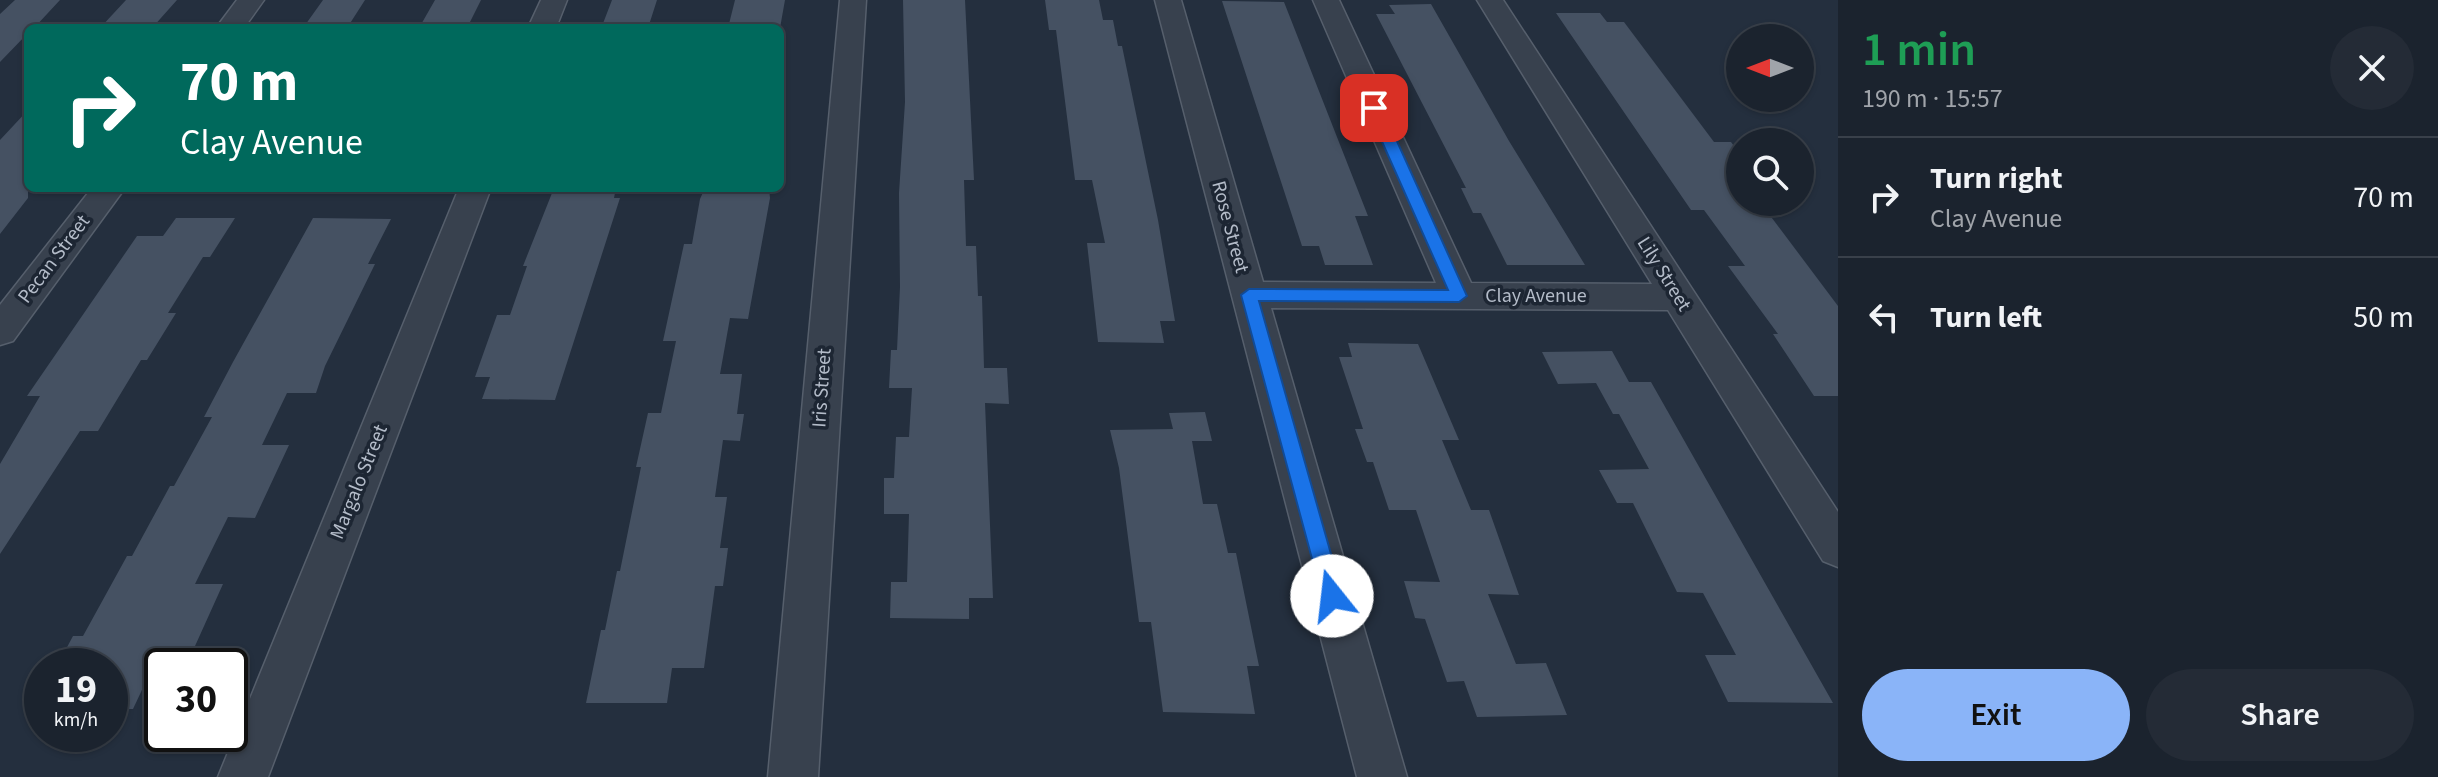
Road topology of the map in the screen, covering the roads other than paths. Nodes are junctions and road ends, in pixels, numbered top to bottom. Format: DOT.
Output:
graph roads {
  1 [pos="251,0"];
  2 [pos="554,0"];
  3 [pos="853,0"];
  4 [pos="1168,0"];
  5 [pos="1326,0"];
  6 [pos="1490,0"];
  7 [pos="233,24"];
  8 [pos="544,24"];
  9 [pos="106,192"];
  10 [pos="473,192"];
  11 [pos="1249,295"];
  12 [pos="1459,296"];
  13 [pos="1678,297"];
  14 [pos="0,331"];
  15 [pos="1838,548"];
  16 [pos="243,777"];
  17 [pos="793,777"];
  18 [pos="1382,777"];
  1 -- 7 [label="street"];
  2 -- 8 [label="street"];
  3 -- 17 [label="street, Iris Street"];
  4 -- 11 [label="street, Rose Street"];
  5 -- 12 [label="street"];
  6 -- 13 [label="street, Lily Street"];
  9 -- 14 [label="street, Pecan Street"];
  10 -- 16 [label="street, Margalo Street"];
  11 -- 12 [label="street, Clay Avenue"];
  11 -- 18 [label="street, Rose Street"];
  12 -- 13 [label="street, Clay Avenue"];
  13 -- 15 [label="street, Lily Street"];
}
